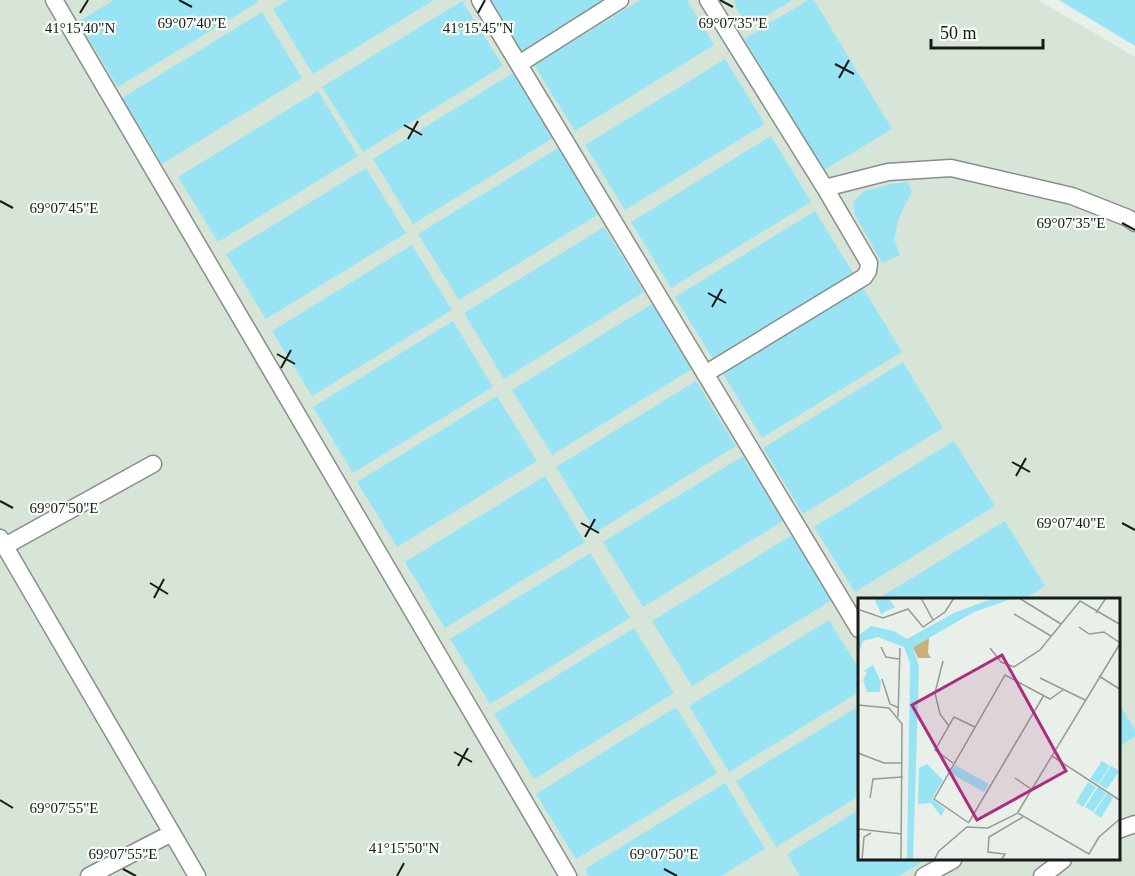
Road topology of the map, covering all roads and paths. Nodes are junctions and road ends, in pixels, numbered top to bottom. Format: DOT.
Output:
graph roads {
  1 [pos="54,0"];
  2 [pos="480,0"];
  3 [pos="620,0"];
  4 [pos="708,0"];
  5 [pos="519,64"];
  6 [pos="825,188"];
  7 [pos="1135,223"];
  8 [pos="705,374"];
  9 [pos="153,464"];
  10 [pos="2,542"];
  11 [pos="858,626"];
  12 [pos="1135,824"];
  13 [pos="1120,830"];
  14 [pos="171,833"];
  15 [pos="950,861"];
  16 [pos="1062,861"];
  17 [pos="89,876"];
  18 [pos="196,876"];
  19 [pos="568,876"];
  20 [pos="924,876"];
  21 [pos="1042,876"];
  1 -- 19 [label="street"];
  2 -- 5 [label="street"];
  3 -- 5 [label="street"];
  4 -- 6 [label="street"];
  5 -- 8 [label="street"];
  6 -- 7 [label="street"];
  6 -- 8 [label="street"];
  8 -- 11 [label="street"];
  9 -- 10 [label="street"];
  10 -- 14 [label="street"];
  12 -- 13 [label="street"];
  14 -- 17 [label="street"];
  14 -- 18 [label="street"];
  15 -- 20 [label="street"];
  16 -- 21 [label="street"];
}
